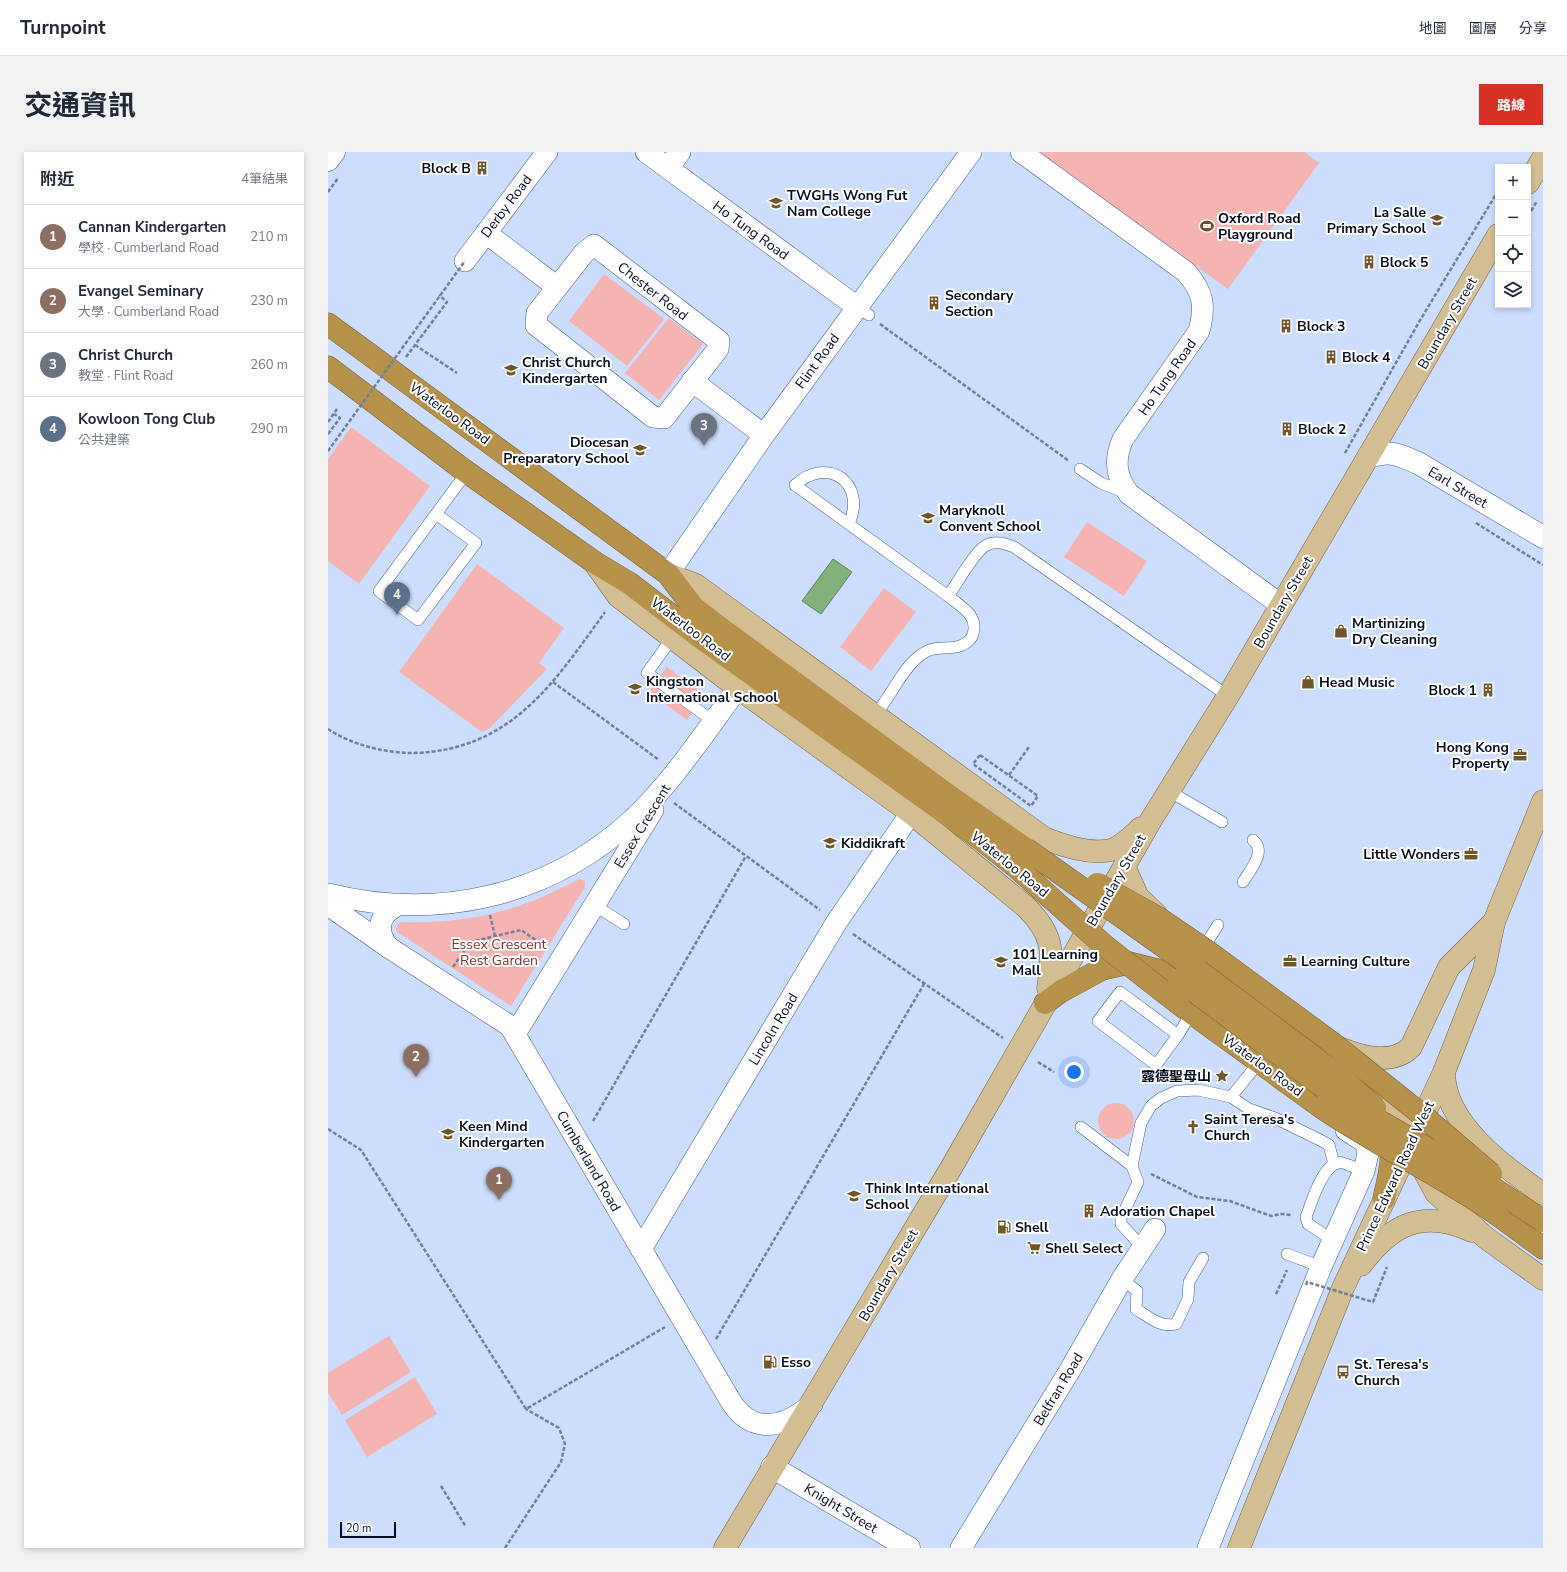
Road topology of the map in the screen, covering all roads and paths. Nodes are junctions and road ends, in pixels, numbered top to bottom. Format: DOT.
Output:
graph roads {
  1 [pos="334,152"];
  2 [pos="547,152"];
  3 [pos="646,152"];
  4 [pos="971,152"];
  5 [pos="1021,152"];
  6 [pos="1543,158"];
  7 [pos="328,160"];
  8 [pos="674,160"];
  9 [pos="1531,178"];
  10 [pos="1495,196"];
  11 [pos="486,233"];
  12 [pos="1497,236"];
  13 [pos="465,261"];
  14 [pos="557,287"];
  15 [pos="439,295"];
  16 [pos="863,311"];
  17 [pos="328,324"];
  18 [pos="415,345"];
  19 [pos="402,363"];
  20 [pos="328,367"];
  21 [pos="457,373"];
  22 [pos="692,381"];
  23 [pos="337,409"];
  24 [pos="334,414"];
  25 [pos="328,422"];
  26 [pos="328,434"];
  27 [pos="764,435"];
  28 [pos="328,450"];
  29 [pos="1368,457"];
  30 [pos="1341,459"];
  31 [pos="1080,469"];
  32 [pos="466,472"];
  33 [pos="1129,494"];
  34 [pos="436,514"];
  35 [pos="849,524"];
  36 [pos="1543,537"];
  37 [pos="668,574"];
  38 [pos="948,596"];
  39 [pos="1281,605"];
  40 [pos="608,609"];
  41 [pos="692,625"];
  42 [pos="553,682"];
  43 [pos="738,688"];
  44 [pos="1228,696"];
  45 [pos="875,715"];
  46 [pos="713,721"];
  47 [pos="328,729"];
  48 [pos="1029,747"];
  49 [pos="980,755"];
  50 [pos="667,770"];
  51 [pos="1009,775"];
  52 [pos="1169,791"];
  53 [pos="1038,796"];
  54 [pos="1543,801"];
  55 [pos="672,802"];
  56 [pos="911,813"];
  57 [pos="1151,820"];
  58 [pos="1222,822"];
  59 [pos="1253,840"];
  60 [pos="1035,844"];
  61 [pos="587,854"];
  62 [pos="746,856"];
  63 [pos="1124,866"];
  64 [pos="613,875"];
  65 [pos="1243,882"];
  66 [pos="1010,893"];
  67 [pos="328,894"];
  68 [pos="328,905"];
  69 [pos="398,905"];
  70 [pos="594,905"];
  71 [pos="489,911"];
  72 [pos="826,914"];
  73 [pos="1494,922"];
  74 [pos="624,924"];
  75 [pos="1218,925"];
  76 [pos="847,930"];
  77 [pos="495,936"];
  78 [pos="388,947"];
  79 [pos="550,949"];
  80 [pos="1202,950"];
  81 [pos="451,971"];
  82 [pos="924,984"];
  83 [pos="1045,1003"];
  84 [pos="1189,1017"];
  85 [pos="515,1034"];
  86 [pos="1178,1035"];
  87 [pos="1003,1038"];
  88 [pos="1324,1041"];
  89 [pos="1038,1062"];
  90 [pos="1256,1066"];
  91 [pos="1054,1072"];
  92 [pos="1444,1072"];
  93 [pos="1231,1097"];
  94 [pos="593,1120"];
  95 [pos="1081,1127"];
  96 [pos="328,1129"];
  97 [pos="1411,1143"];
  98 [pos="1366,1162"];
  99 [pos="1334,1164"];
  100 [pos="1132,1166"];
  101 [pos="1520,1178"];
  102 [pos="1543,1194"];
  103 [pos="1384,1198"];
  104 [pos="1306,1217"];
  105 [pos="1543,1217"];
  106 [pos="1543,1221"];
  107 [pos="1155,1229"];
  108 [pos="1486,1238"];
  109 [pos="1333,1240"];
  110 [pos="1143,1248"];
  111 [pos="1543,1248"];
  112 [pos="641,1249"];
  113 [pos="1287,1254"];
  114 [pos="1203,1258"];
  115 [pos="1389,1262"];
  116 [pos="1321,1267"];
  117 [pos="1122,1279"];
  118 [pos="1543,1279"];
  119 [pos="1306,1285"];
  120 [pos="1343,1288"];
  121 [pos="669,1324"];
  122 [pos="715,1340"];
  123 [pos="812,1403"];
  124 [pos="526,1409"];
  125 [pos="772,1467"];
  126 [pos="441,1486"];
  127 [pos="466,1527"];
  128 [pos="505,1548"];
  129 [pos="725,1548"];
  130 [pos="909,1548"];
  131 [pos="961,1548"];
  132 [pos="1208,1548"];
  133 [pos="1239,1548"];
  1 -- 7 [label="street"];
  2 -- 11 [label="street, Derby Road"];
  3 -- 8 [label="street, Ho Tung Road"];
  4 -- 16 [label="street, Flint Road"];
  5 -- 33 [label="street, Ho Tung Road"];
  6 -- 9 [label="main road"];
  8 -- 16 [label="street, Ho Tung Road"];
  10 -- 30 [label="path"];
  11 -- 13 [label="street, Derby Road"];
  11 -- 14 [label="street"];
  12 -- 29 [label="main road, Boundary Street"];
  13 -- 15 [label="path, bridge"];
  14 -- 22 [label="street, Chester Road"];
  14 -- 22 [label="street, Chester Road"];
  15 -- 18 [label="path"];
  15 -- 28 [label="path, bridge"];
  16 -- 27 [label="street, Flint Road"];
  16 -- 31 [label="path"];
  17 -- 37 [label="highway, Waterloo Road"];
  18 -- 19 [label="path"];
  18 -- 21 [label="path"];
  20 -- 32 [label="highway, Waterloo Road"];
  22 -- 27 [label="street"];
  23 -- 24 [label="path"];
  24 -- 25 [label="path"];
  24 -- 26 [label="path"];
  27 -- 37 [label="street, Flint Road"];
  29 -- 36 [label="street, Earl Street"];
  29 -- 39 [label="main road, Boundary Street"];
  31 -- 33 [label="lane"];
  32 -- 34 [label="lane"];
  32 -- 41 [label="highway, Waterloo Road"];
  33 -- 39 [label="street, Ho Tung Road"];
  34 -- 34 [label="lane"];
  35 -- 35 [label="lane"];
  35 -- 38 [label="lane"];
  37 -- 41 [label="highway, Waterloo Road"];
  37 -- 45 [label="main road, Waterloo Road"];
  38 -- 44 [label="lane"];
  38 -- 45 [label="lane"];
  39 -- 44 [label="main road, Boundary Street"];
  40 -- 42 [label="path"];
  41 -- 43 [label="main road, Waterloo Road"];
  41 -- 46 [label="lane"];
  41 -- 60 [label="highway, Waterloo Road"];
  41 -- 111 [label="highway, Waterloo Road, bridge"];
  42 -- 47 [label="path"];
  42 -- 50 [label="path"];
  43 -- 46 [label="street, Essex Crescent"];
  43 -- 56 [label="main road, Waterloo Road"];
  44 -- 52 [label="main road, Boundary Street"];
  45 -- 60 [label="main road, Waterloo Road"];
  46 -- 50 [label="street, Essex Crescent"];
  48 -- 51 [label="path"];
  49 -- 51 [label="path"];
  50 -- 61 [label="street, Essex Crescent"];
  50 -- 64 [label="street, Essex Crescent"];
  51 -- 53 [label="path"];
  52 -- 57 [label="main road, Boundary Street"];
  52 -- 58 [label="lane"];
  54 -- 73 [label="main road, Prince Edward Road West"];
  55 -- 62 [label="path"];
  56 -- 66 [label="main road, Waterloo Road"];
  56 -- 112 [label="street, Lincoln Road"];
  57 -- 60 [label="main road, Waterloo Road"];
  57 -- 63 [label="main road, Boundary Street"];
  59 -- 65 [label="lane"];
  60 -- 66 [label="main road"];
  60 -- 103 [label="highway, bridge"];
  60 -- 105 [label="highway, Waterloo Road, bridge"];
  61 -- 64 [label="street, Essex Crescent"];
  61 -- 69 [label="street, Essex Crescent"];
  62 -- 72 [label="path"];
  62 -- 94 [label="path"];
  63 -- 80 [label="main road"];
  63 -- 83 [label="main road, Boundary Street"];
  64 -- 70 [label="street, Essex Crescent"];
  66 -- 83 [label="main road, Waterloo Road"];
  67 -- 69 [label="street, Essex Crescent"];
  68 -- 78 [label="street, Cumberland Road"];
  69 -- 78 [label="street"];
  70 -- 74 [label="lane"];
  70 -- 85 [label="street, Essex Crescent"];
  71 -- 77 [label="path"];
  73 -- 88 [label="main road"];
  73 -- 92 [label="main road, Prince Edward Road West"];
  75 -- 80 [label="lane"];
  76 -- 82 [label="path"];
  77 -- 79 [label="path"];
  77 -- 81 [label="path"];
  78 -- 85 [label="street, Cumberland Road"];
  80 -- 88 [label="main road"];
  82 -- 87 [label="path"];
  82 -- 122 [label="path"];
  83 -- 106 [label="highway, bridge"];
  83 -- 123 [label="main road, Boundary Street"];
  84 -- 86 [label="lane"];
  84 -- 90 [label="street, Waterloo Road"];
  85 -- 112 [label="street, Cumberland Road"];
  86 -- 86 [label="lane"];
  88 -- 97 [label="main road"];
  89 -- 91 [label="path"];
  90 -- 93 [label="lane"];
  90 -- 98 [label="street, Waterloo Road"];
  92 -- 97 [label="main road, Prince Edward Road West"];
  92 -- 101 [label="main road"];
  93 -- 99 [label="lane"];
  93 -- 100 [label="lane"];
  95 -- 100 [label="lane"];
  96 -- 124 [label="path"];
  97 -- 103 [label="main road, Prince Edward Road West"];
  97 -- 108 [label="main road"];
  98 -- 99 [label="lane"];
  98 -- 109 [label="street, Prince Edward Road West"];
  99 -- 104 [label="lane"];
  100 -- 104 [label="path"];
  100 -- 110 [label="lane"];
  101 -- 102 [label="main road"];
  101 -- 108 [label="main road"];
  103 -- 120 [label="main road, Prince Edward Road West"];
  104 -- 109 [label="lane"];
  107 -- 110 [label="street, Belfran Road"];
  108 -- 118 [label="main road"];
  108 -- 120 [label="main road"];
  109 -- 116 [label="street, Prince Edward Road West"];
  110 -- 117 [label="street, Belfran Road"];
  112 -- 123 [label="street, Cumberland Road"];
  113 -- 116 [label="lane"];
  114 -- 117 [label="lane"];
  115 -- 119 [label="path, bridge"];
  116 -- 132 [label="street, Prince Edward Road West"];
  117 -- 131 [label="street, Belfran Road"];
  120 -- 133 [label="main road, Prince Edward Road West"];
  121 -- 124 [label="path"];
  123 -- 125 [label="main road, Boundary Street"];
  124 -- 128 [label="path"];
  125 -- 129 [label="main road, Boundary Street"];
  125 -- 130 [label="street, Knight Street"];
  126 -- 127 [label="path"];
}
